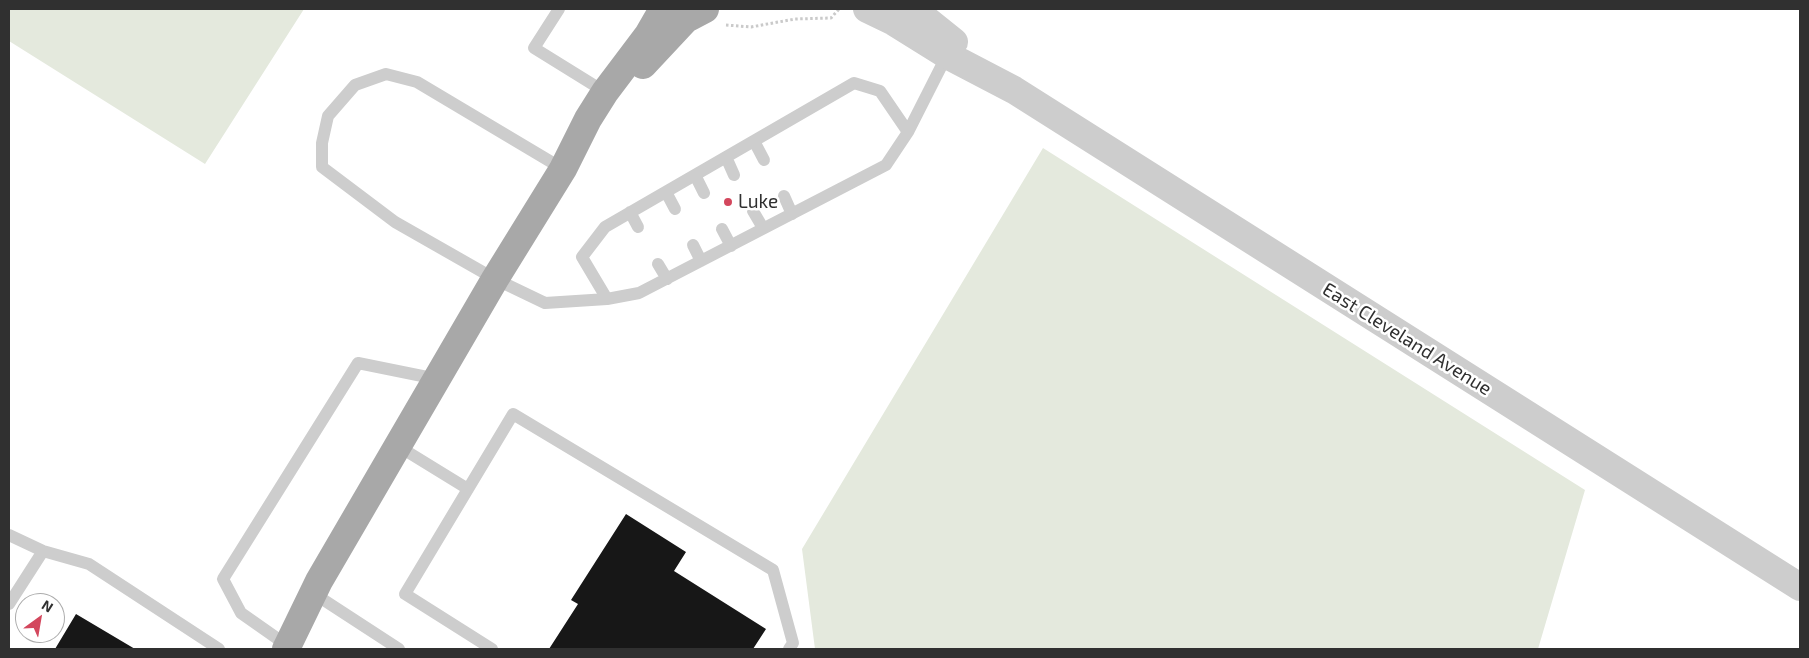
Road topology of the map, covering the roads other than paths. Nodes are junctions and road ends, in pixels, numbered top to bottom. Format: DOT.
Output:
graph roads {
  1 [pos="559,9"];
  2 [pos="663,9"];
  3 [pos="867,9"];
  4 [pos="913,9"];
  5 [pos="715,17"];
  6 [pos="947,55"];
  7 [pos="1014,90"];
  8 [pos="605,92"];
  9 [pos="908,132"];
  10 [pos="754,141"];
  11 [pos="726,157"];
  12 [pos="764,160"];
  13 [pos="563,169"];
  14 [pos="695,175"];
  15 [pos="734,175"];
  16 [pos="666,192"];
  17 [pos="704,193"];
  18 [pos="784,196"];
  19 [pos="675,209"];
  20 [pos="753,211"];
  21 [pos="630,212"];
  22 [pos="792,214"];
  23 [pos="638,227"];
  24 [pos="763,228"];
  25 [pos="722,229"];
  26 [pos="693,245"];
  27 [pos="731,246"];
  28 [pos="701,261"];
  29 [pos="658,264"];
  30 [pos="495,279"];
  31 [pos="667,279"];
  32 [pos="607,299"];
  33 [pos="437,379"];
  34 [pos="398,446"];
  35 [pos="468,489"];
  36 [pos="9,535"];
  37 [pos="43,551"];
  38 [pos="1800,587"];
  39 [pos="313,593"];
  40 [pos="9,604"];
  41 [pos="287,647"];
  42 [pos="219,649"];
  43 [pos="399,649"];
  44 [pos="492,649"];
  45 [pos="789,649"];
  1 -- 8 [label="lane"];
  2 -- 8 [label="main road"];
  3 -- 6 [label="street, East Cleveland Avenue"];
  4 -- 7 [label="street, East Cleveland Avenue"];
  5 -- 13 [label="main road"];
  6 -- 7 [label="street, East Cleveland Avenue"];
  6 -- 9 [label="lane"];
  7 -- 38 [label="street, East Cleveland Avenue"];
  8 -- 13 [label="main road"];
  9 -- 10 [label="lane"];
  9 -- 22 [label="lane"];
  10 -- 11 [label="lane"];
  10 -- 12 [label="lane"];
  11 -- 14 [label="lane"];
  11 -- 15 [label="lane"];
  13 -- 30 [label="main road"];
  13 -- 30 [label="lane"];
  14 -- 16 [label="lane"];
  14 -- 17 [label="lane"];
  16 -- 19 [label="lane"];
  16 -- 21 [label="lane"];
  18 -- 22 [label="lane"];
  20 -- 24 [label="lane"];
  21 -- 23 [label="lane"];
  21 -- 32 [label="lane"];
  22 -- 24 [label="lane"];
  24 -- 27 [label="lane"];
  25 -- 27 [label="lane"];
  26 -- 28 [label="lane"];
  27 -- 28 [label="lane"];
  28 -- 31 [label="lane"];
  29 -- 31 [label="lane"];
  30 -- 32 [label="lane"];
  30 -- 33 [label="main road"];
  31 -- 32 [label="lane"];
  33 -- 34 [label="main road"];
  33 -- 41 [label="lane"];
  34 -- 35 [label="lane"];
  34 -- 39 [label="main road"];
  35 -- 44 [label="lane"];
  35 -- 45 [label="lane"];
  36 -- 37 [label="lane"];
  37 -- 40 [label="lane"];
  37 -- 42 [label="lane"];
  39 -- 41 [label="main road"];
  39 -- 43 [label="lane"];
}
